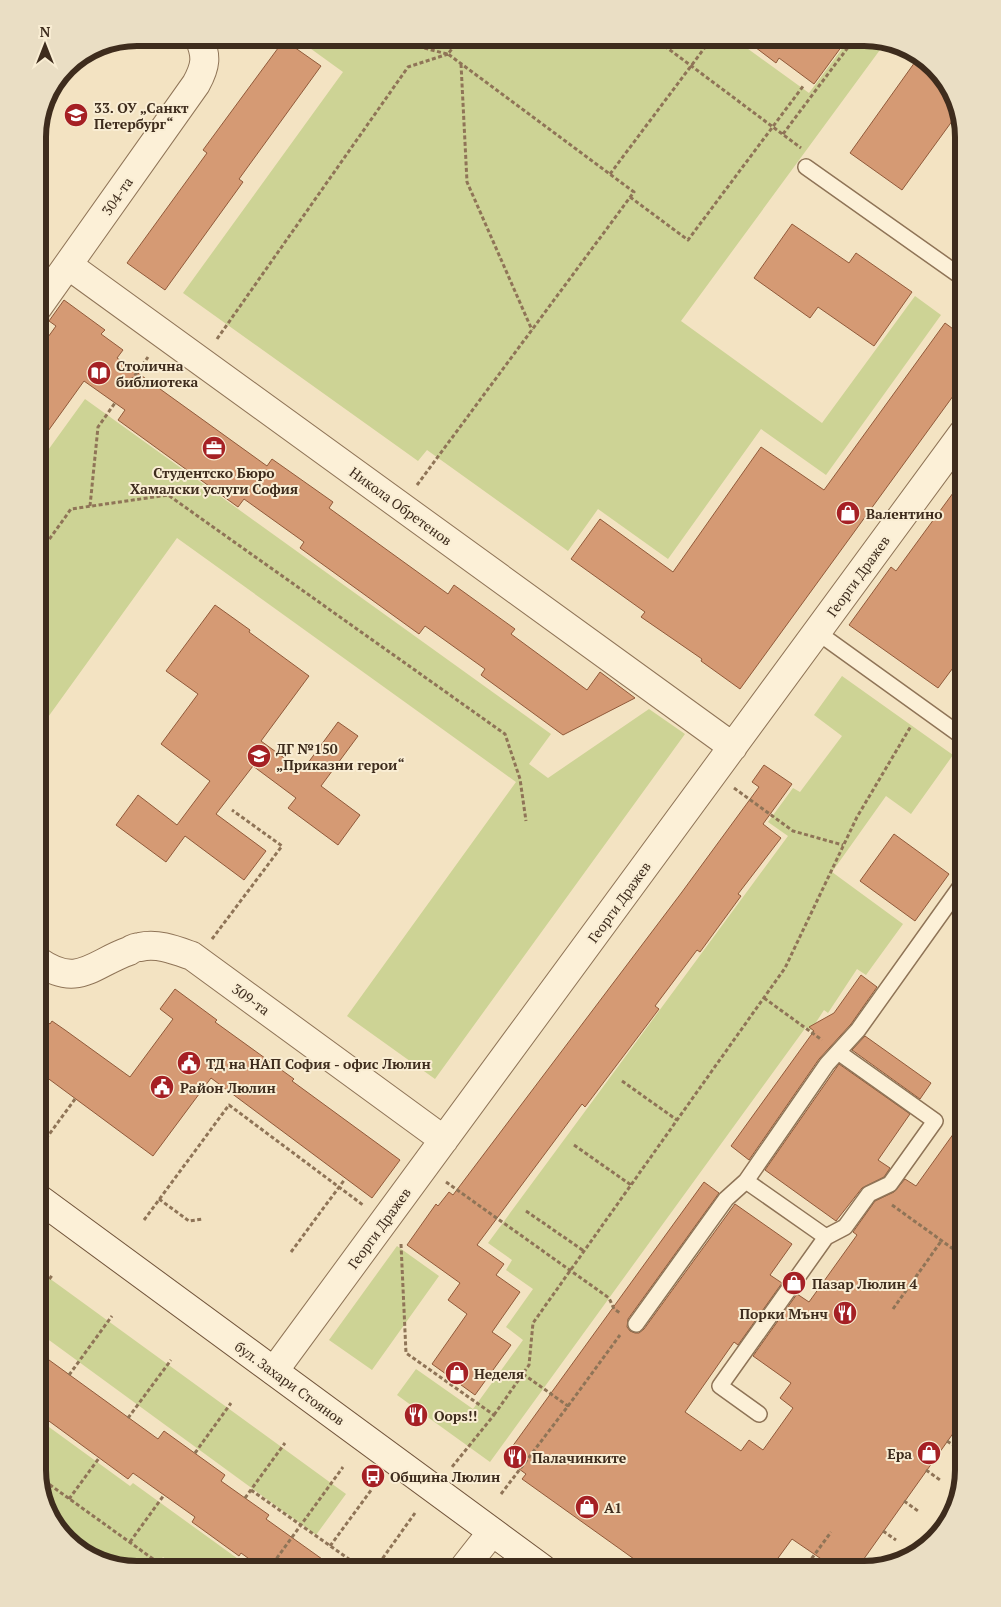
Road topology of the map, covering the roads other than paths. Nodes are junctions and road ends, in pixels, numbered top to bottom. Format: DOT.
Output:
graph roads {
  1 [pos="202,46"];
  2 [pos="806,167"];
  3 [pos="68,266"];
  4 [pos="955,272"];
  5 [pos="46,295"];
  6 [pos="955,452"];
  7 [pos="817,632"];
  8 [pos="955,731"];
  9 [pos="733,747"];
  10 [pos="955,894"];
  11 [pos="46,966"];
  12 [pos="838,1052"];
  13 [pos="444,1140"];
  14 [pos="746,1181"];
  15 [pos="46,1204"];
  16 [pos="826,1237"];
  17 [pos="633,1322"];
  18 [pos="274,1371"];
  19 [pos="759,1414"];
  20 [pos="492,1532"];
  21 [pos="469,1561"];
  22 [pos="532,1561"];
  1 -- 3 [label="street, 304-та"];
  2 -- 4 [label="lane"];
  3 -- 5 [label="street, 304-та"];
  3 -- 9 [label="street, Никола Обретенов"];
  6 -- 7 [label="street, Георги Дражев"];
  7 -- 8 [label="lane"];
  7 -- 9 [label="street, Георги Дражев"];
  9 -- 13 [label="street, Георги Дражев"];
  10 -- 12 [label="lane"];
  11 -- 13 [label="street, 309-та"];
  12 -- 14 [label="lane"];
  12 -- 16 [label="lane"];
  13 -- 18 [label="street, Георги Дражев"];
  14 -- 16 [label="lane"];
  14 -- 17 [label="lane"];
  15 -- 18 [label="street, бул. Захари Стоянов"];
  16 -- 19 [label="lane"];
  18 -- 20 [label="street, бул. Захари Стоянов"];
  20 -- 21 [label="street"];
  20 -- 22 [label="street, бул. Захари Стоянов"];
}
